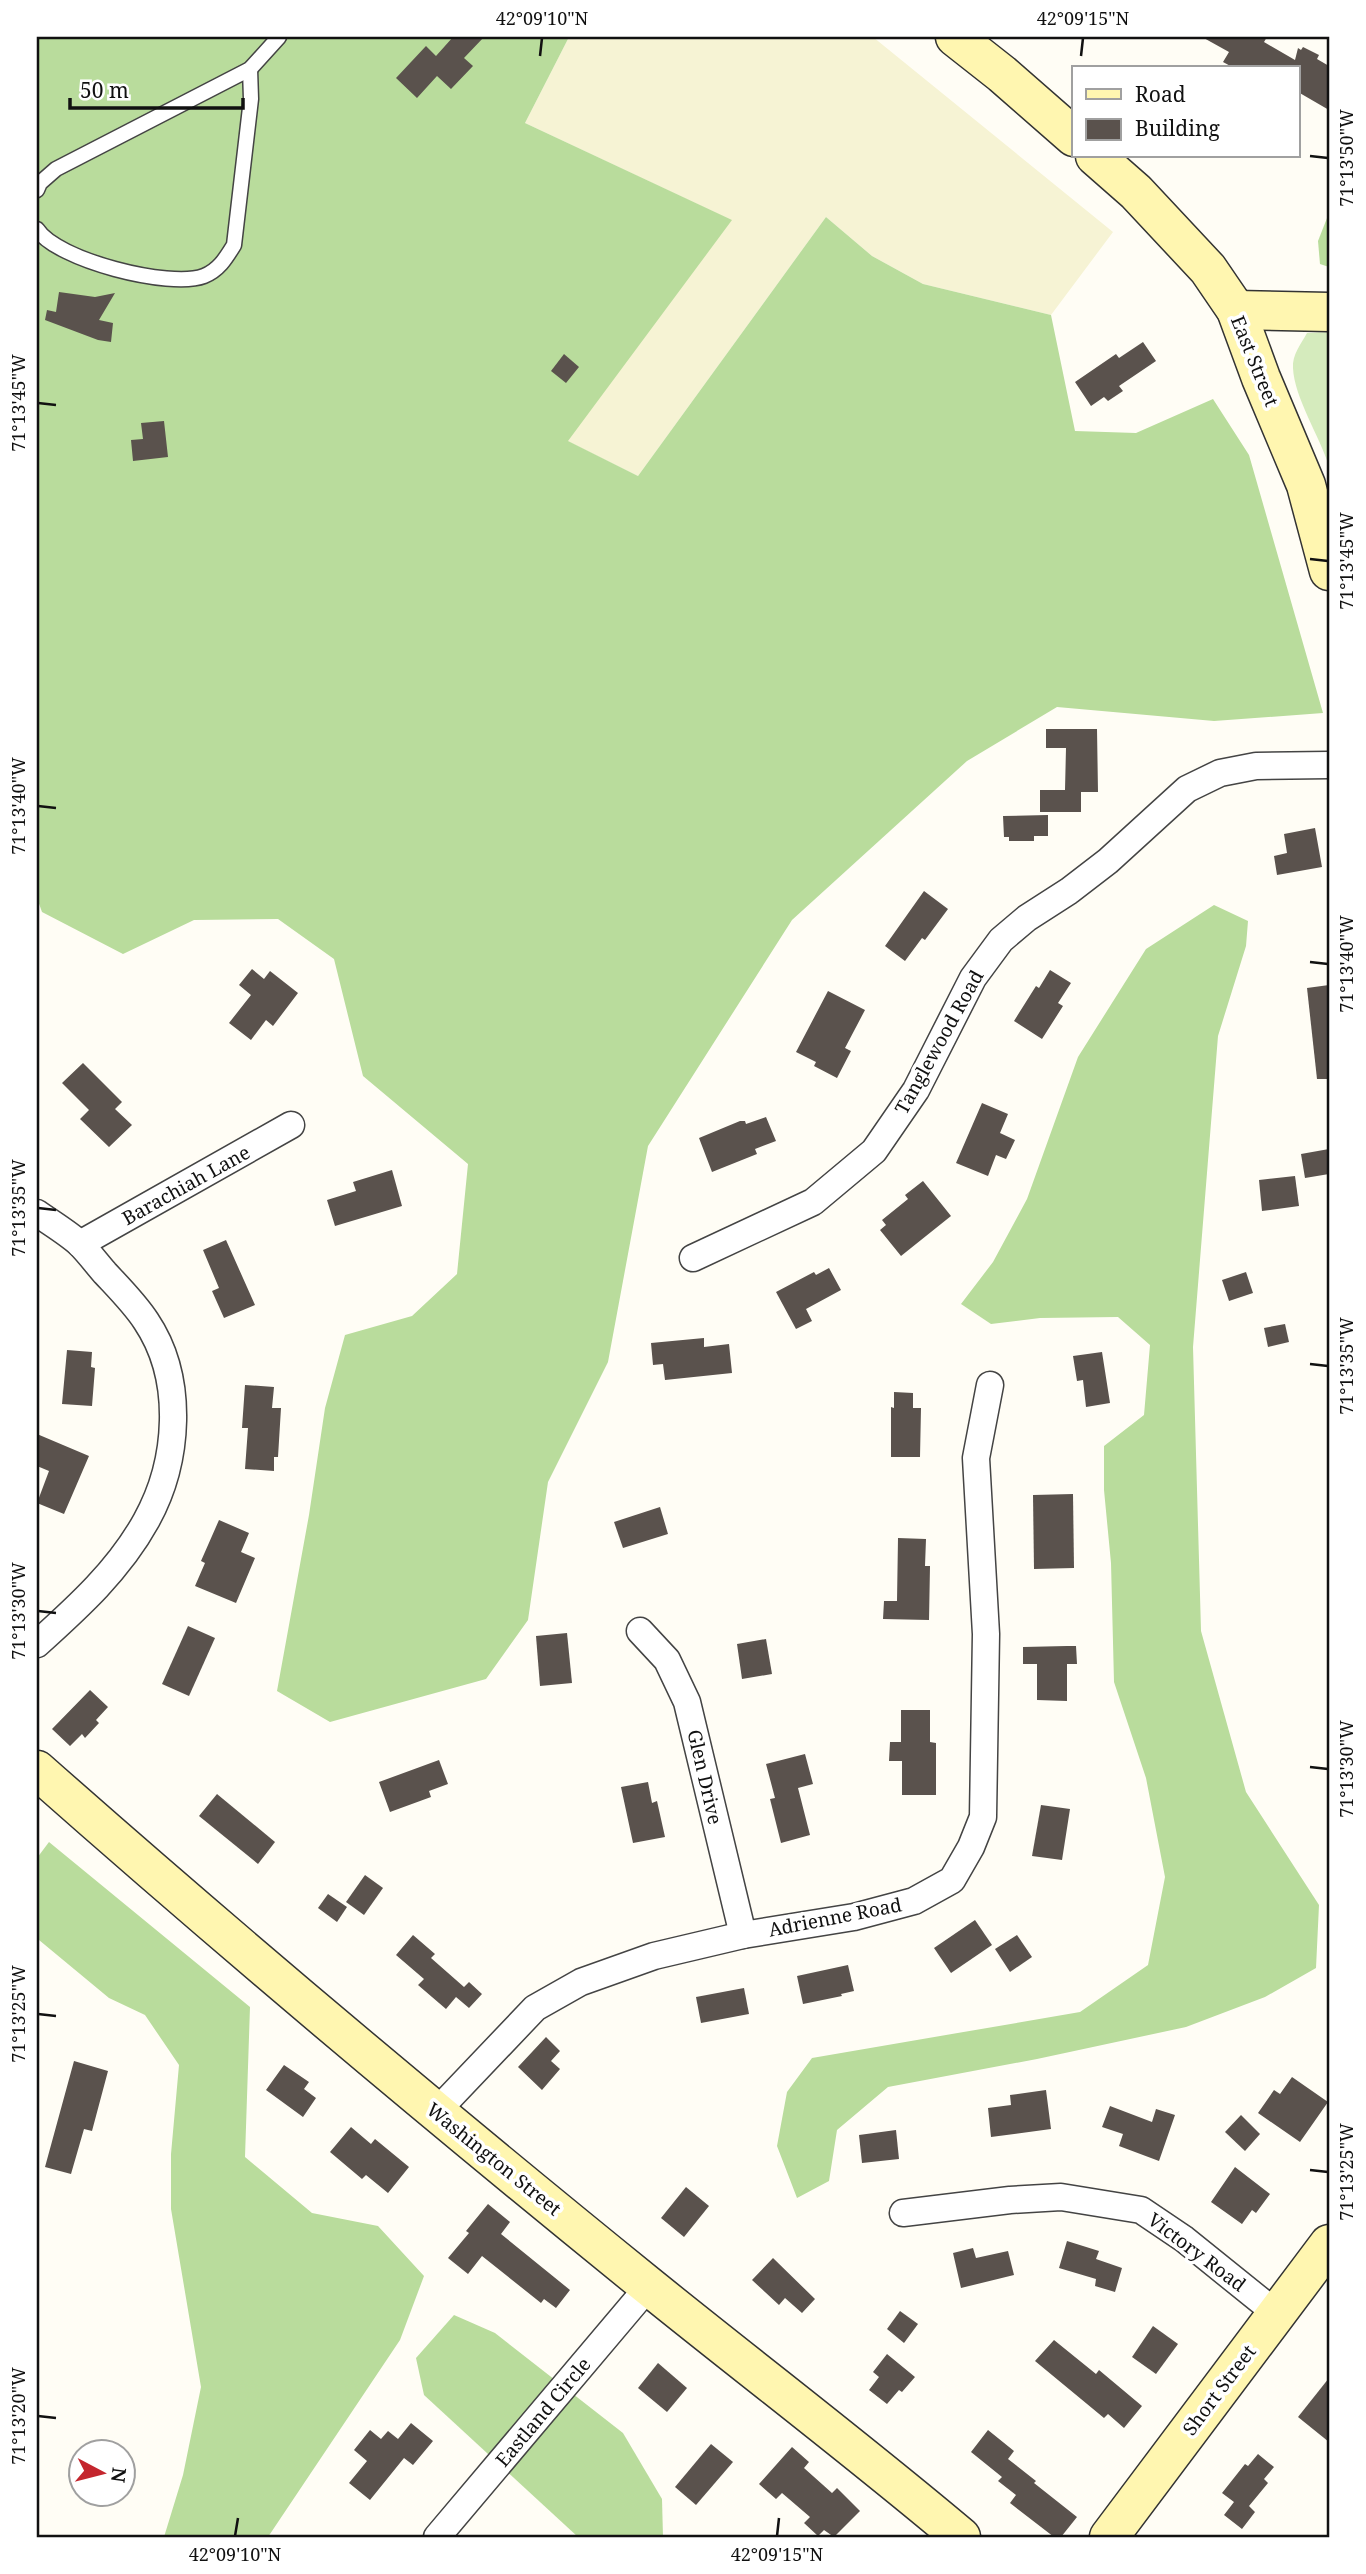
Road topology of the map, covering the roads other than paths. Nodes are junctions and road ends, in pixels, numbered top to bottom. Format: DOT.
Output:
graph roads {
  1 [pos="279,37"];
  2 [pos="955,37"];
  3 [pos="250,69"];
  4 [pos="1072,135"];
  5 [pos="1097,158"];
  6 [pos="37,190"];
  7 [pos="37,229"];
  8 [pos="1236,310"];
  9 [pos="1329,312"];
  10 [pos="1329,571"];
  11 [pos="1329,765"];
  12 [pos="291,1125"];
  13 [pos="37,1213"];
  14 [pos="80,1244"];
  15 [pos="693,1258"];
  16 [pos="990,1385"];
  17 [pos="640,1632"];
  18 [pos="37,1644"];
  19 [pos="37,1770"];
  20 [pos="743,1935"];
  21 [pos="436,2112"];
  22 [pos="903,2213"];
  23 [pos="1329,2244"];
  24 [pos="649,2286"];
  25 [pos="1277,2314"];
  26 [pos="437,2537"];
  27 [pos="961,2537"];
  28 [pos="1109,2537"];
  1 -- 3 [label="lane"];
  2 -- 4 [label="main road"];
  3 -- 6 [label="lane"];
  3 -- 7 [label="lane"];
  5 -- 8 [label="main road, East Street"];
  8 -- 9 [label="main road"];
  8 -- 10 [label="main road, East Street"];
  11 -- 15 [label="street, Tanglewood Road"];
  12 -- 14 [label="street, Barachiah Lane"];
  13 -- 14 [label="street"];
  14 -- 18 [label="street"];
  16 -- 20 [label="street, Adrienne Road"];
  17 -- 20 [label="street, Glen Drive"];
  19 -- 21 [label="main road, Washington Street"];
  20 -- 21 [label="street, Adrienne Road"];
  21 -- 24 [label="main road, Washington Street"];
  22 -- 25 [label="street, Victory Road"];
  23 -- 25 [label="main road, Short Street"];
  24 -- 26 [label="street, Eastland Circle"];
  24 -- 27 [label="main road, Washington Street"];
  25 -- 28 [label="main road, Short Street"];
}
